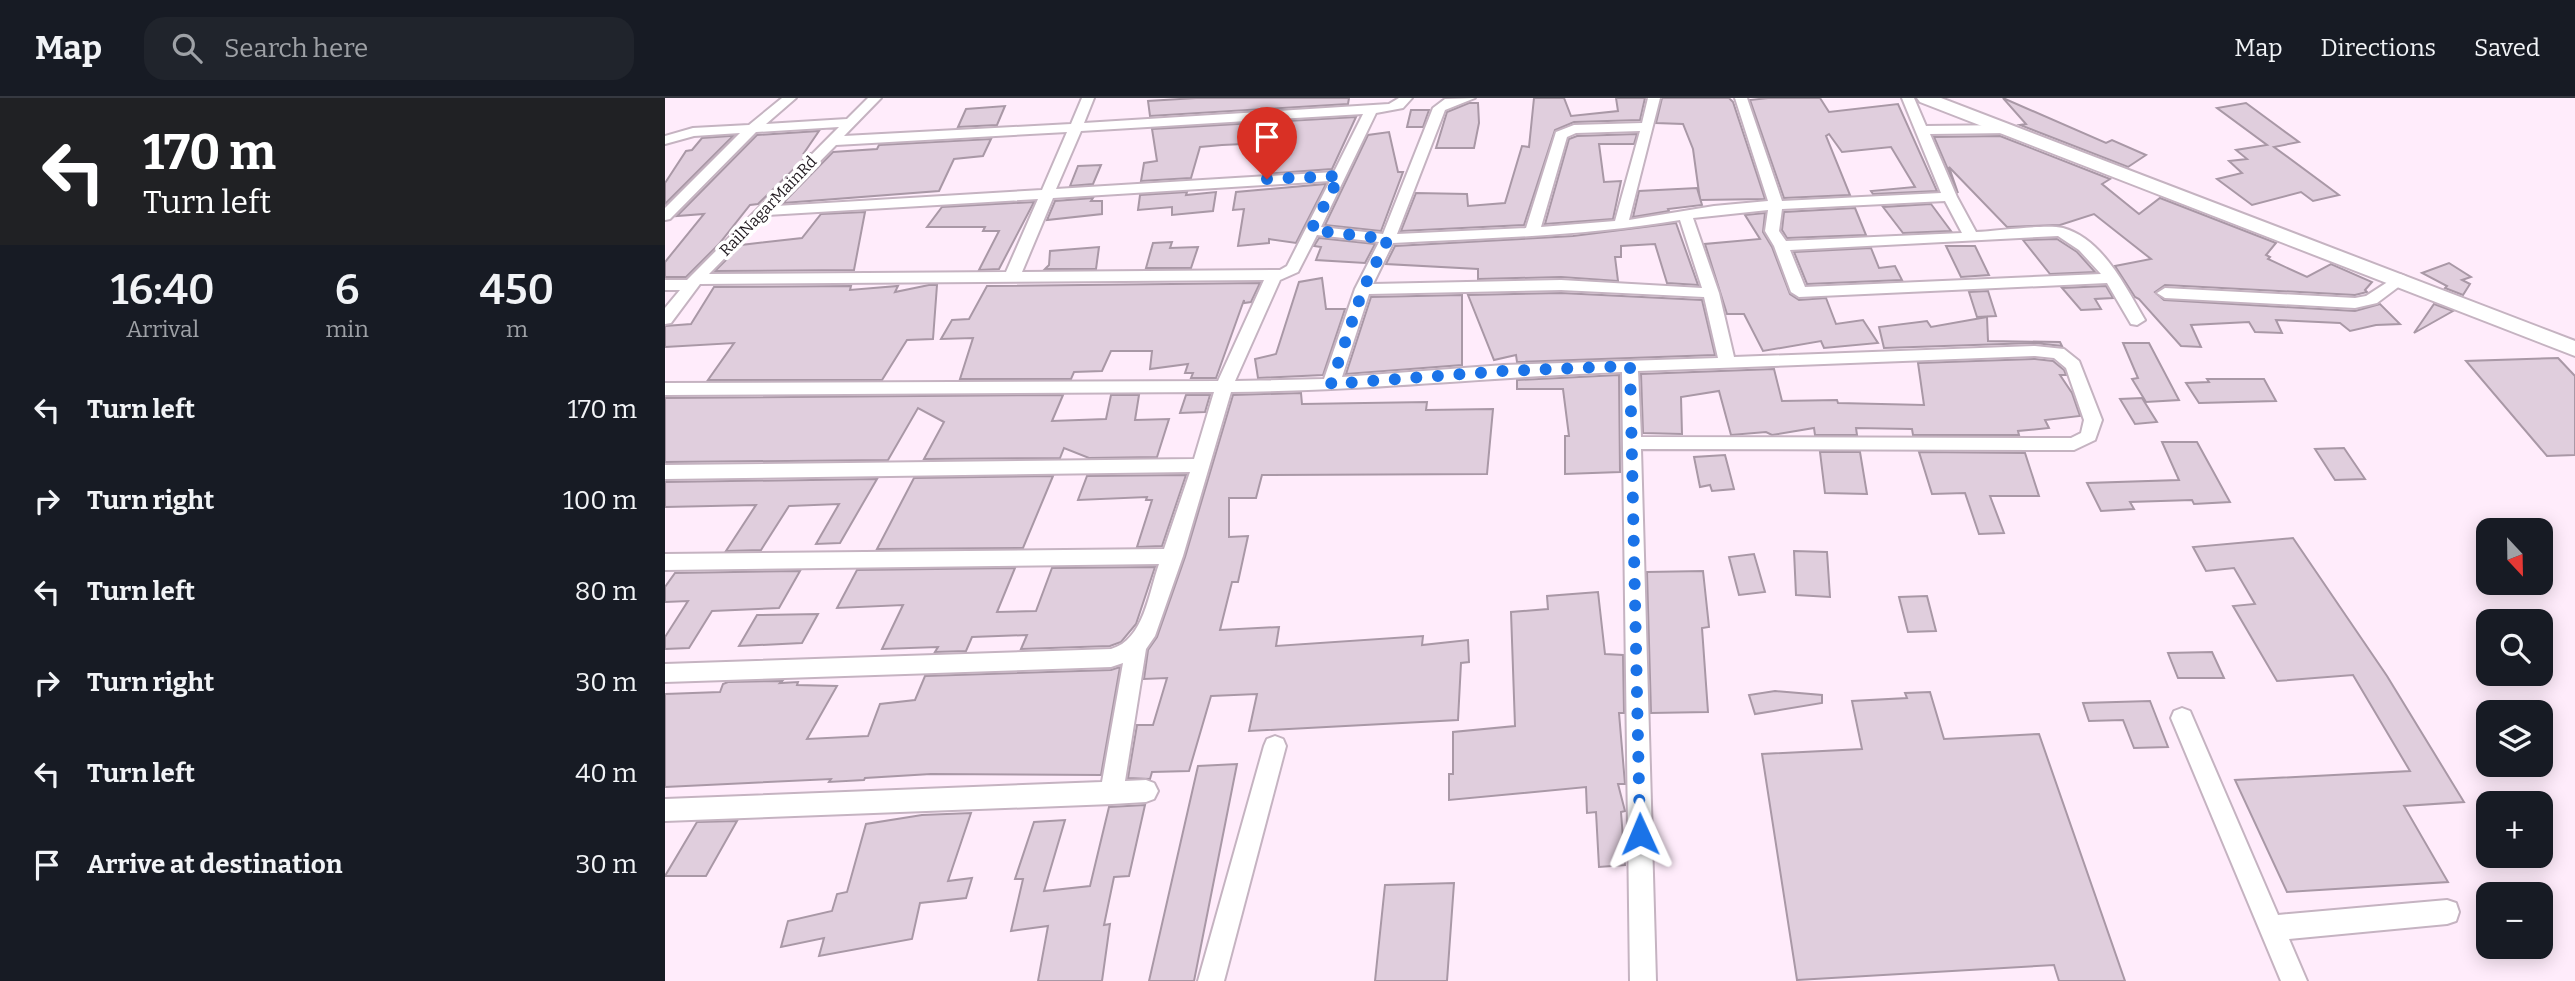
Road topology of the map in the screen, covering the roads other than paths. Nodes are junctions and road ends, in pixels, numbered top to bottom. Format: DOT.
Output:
graph roads {
  1 [pos="790,98"];
  2 [pos="875,98"];
  3 [pos="1088,98"];
  4 [pos="1332,98"];
  5 [pos="1469,98"];
  6 [pos="1654,98"];
  7 [pos="1741,98"];
  8 [pos="1907,98"];
  9 [pos="1926,98"];
  10 [pos="1421,101"];
  11 [pos="1371,109"];
  12 [pos="1325,113"];
  13 [pos="849,123"];
  14 [pos="1076,127"];
  15 [pos="1649,127"];
  16 [pos="752,129"];
  17 [pos="2010,129"];
  18 [pos="1920,130"];
  19 [pos="665,140"];
  20 [pos="832,141"];
  21 [pos="1340,176"];
  22 [pos="1047,194"];
  23 [pos="1949,197"];
  24 [pos="1776,205"];
  25 [pos="764,211"];
  26 [pos="1685,215"];
  27 [pos="665,216"];
  28 [pos="1621,224"];
  29 [pos="1311,230"];
  30 [pos="1532,232"];
  31 [pos="1972,237"];
  32 [pos="1388,239"];
  33 [pos="1781,246"];
  34 [pos="1274,275"];
  35 [pos="1012,277"];
  36 [pos="2111,278"];
  37 [pos="2400,279"];
  38 [pos="694,282"];
  39 [pos="665,285"];
  40 [pos="1363,289"];
  41 [pos="1711,293"];
  42 [pos="2165,293"];
  43 [pos="665,318"];
  44 [pos="2137,320"];
  45 [pos="2575,349"];
  46 [pos="1727,362"];
  47 [pos="1630,366"];
  48 [pos="1225,384"];
  49 [pos="1331,384"];
  50 [pos="665,389"];
  51 [pos="1632,443"];
  52 [pos="1201,466"];
  53 [pos="665,472"];
  54 [pos="1173,556"];
  55 [pos="665,562"];
  56 [pos="1136,648"];
  57 [pos="665,673"];
  58 [pos="2182,718"];
  59 [pos="1275,746"];
  60 [pos="1146,792"];
  61 [pos="1112,793"];
  62 [pos="665,810"];
  63 [pos="2447,912"];
  64 [pos="2271,928"];
  65 [pos="1211,981"];
  66 [pos="1643,981"];
  67 [pos="2294,981"];
  1 -- 16 [label="street"];
  2 -- 13 [label="street, RailNagarMainRd"];
  3 -- 14 [label="street"];
  4 -- 12 [label="street"];
  5 -- 10 [label="street"];
  6 -- 15 [label="street"];
  7 -- 24 [label="street"];
  8 -- 18 [label="street"];
  9 -- 17 [label="main road"];
  10 -- 11 [label="street"];
  10 -- 32 [label="street"];
  11 -- 12 [label="street"];
  11 -- 21 [label="street"];
  12 -- 14 [label="street"];
  13 -- 16 [label="street"];
  13 -- 20 [label="street, RailNagarMainRd"];
  14 -- 20 [label="street"];
  14 -- 22 [label="street"];
  15 -- 28 [label="street"];
  15 -- 30 [label="street"];
  16 -- 19 [label="street"];
  16 -- 27 [label="street"];
  17 -- 18 [label="street"];
  17 -- 37 [label="main road"];
  18 -- 23 [label="street"];
  20 -- 25 [label="street, RailNagarMainRd"];
  21 -- 22 [label="street"];
  21 -- 29 [label="street"];
  22 -- 25 [label="street"];
  22 -- 35 [label="street"];
  23 -- 24 [label="street"];
  23 -- 31 [label="street"];
  24 -- 26 [label="street"];
  24 -- 33 [label="street"];
  25 -- 38 [label="street, RailNagarMainRd"];
  26 -- 28 [label="street"];
  26 -- 41 [label="street"];
  28 -- 30 [label="street"];
  29 -- 32 [label="street"];
  29 -- 34 [label="street"];
  30 -- 32 [label="street"];
  31 -- 33 [label="street"];
  31 -- 36 [label="street"];
  32 -- 40 [label="street"];
  33 -- 36 [label="street"];
  34 -- 35 [label="street"];
  34 -- 48 [label="street"];
  35 -- 38 [label="street"];
  36 -- 44 [label="street"];
  37 -- 42 [label="street"];
  37 -- 45 [label="main road"];
  38 -- 39 [label="street"];
  38 -- 43 [label="street, RailNagarMainRd"];
  40 -- 41 [label="street"];
  40 -- 49 [label="street"];
  41 -- 46 [label="street"];
  46 -- 47 [label="street"];
  46 -- 51 [label="street"];
  47 -- 49 [label="street"];
  47 -- 51 [label="street"];
  48 -- 49 [label="street"];
  48 -- 50 [label="street"];
  48 -- 52 [label="street"];
  51 -- 66 [label="street"];
  52 -- 53 [label="street"];
  52 -- 54 [label="street"];
  54 -- 55 [label="street"];
  54 -- 56 [label="street"];
  56 -- 57 [label="street"];
  56 -- 61 [label="street"];
  58 -- 64 [label="street"];
  59 -- 65 [label="street"];
  60 -- 61 [label="street"];
  61 -- 62 [label="street"];
  63 -- 64 [label="street"];
  64 -- 67 [label="street"];
}
